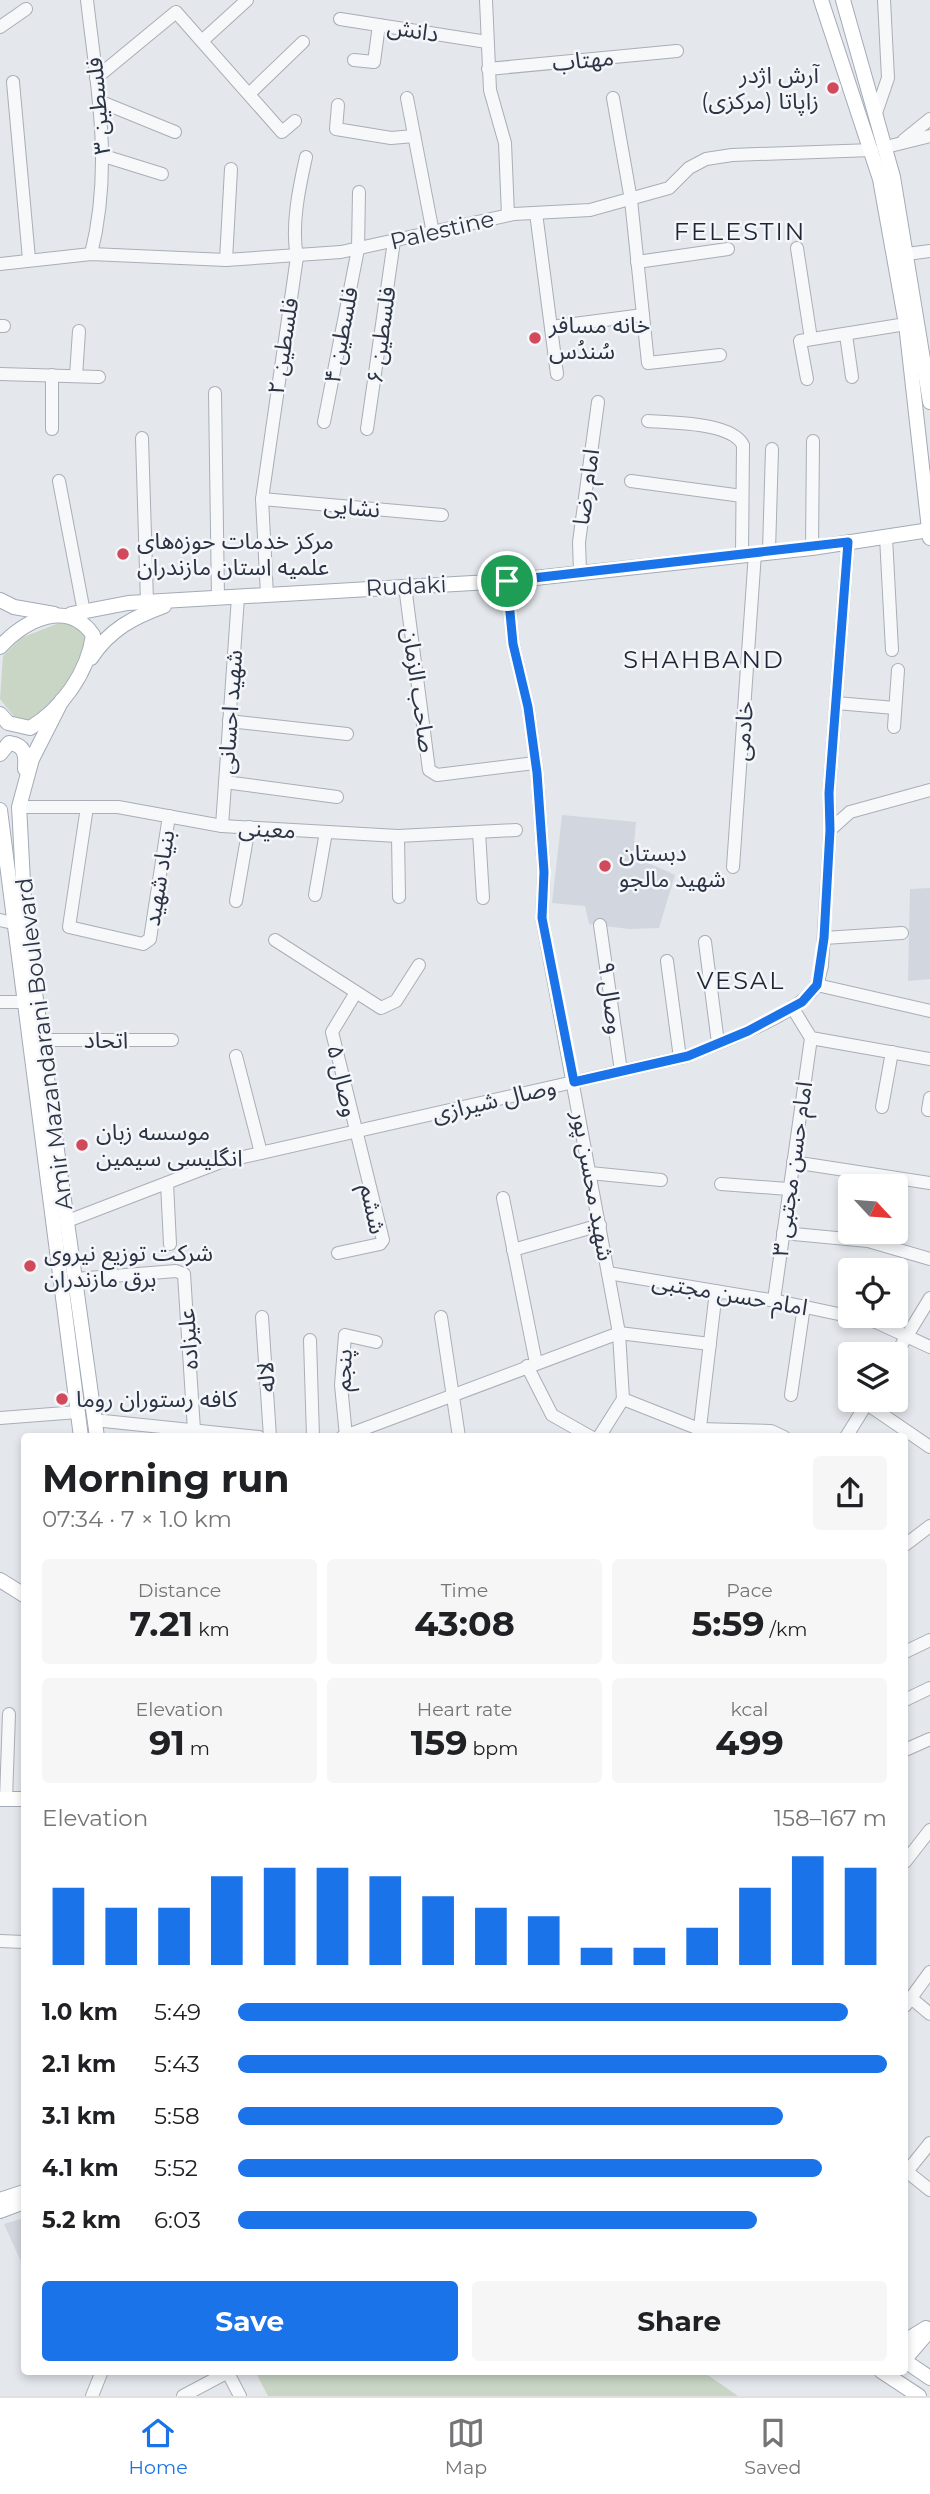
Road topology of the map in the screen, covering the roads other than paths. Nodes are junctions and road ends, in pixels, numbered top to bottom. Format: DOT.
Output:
graph roads {
  1 [pos="87,0"];
  2 [pos="247,0"];
  3 [pos="486,0"];
  4 [pos="821,0"];
  5 [pos="843,0"];
  6 [pos="884,0"];
  7 [pos="26,9"];
  8 [pos="340,19"];
  9 [pos="379,25"];
  10 [pos="0,27"];
  11 [pos="202,41"];
  12 [pos="303,42"];
  13 [pos="487,42"];
  14 [pos="677,51"];
  15 [pos="354,60"];
  16 [pos="488,69"];
  17 [pos="96,78"];
  18 [pos="12,82"];
  19 [pos="249,94"];
  20 [pos="407,97"];
  21 [pos="613,98"];
  22 [pos="99,101"];
  23 [pos="338,104"];
  24 [pos="876,113"];
  25 [pos="930,119"];
  26 [pos="295,121"];
  27 [pos="175,132"];
  28 [pos="930,135"];
  29 [pos="414,136"];
  30 [pos="885,147"];
  31 [pos="104,156"];
  32 [pos="306,157"];
  33 [pos="231,169"];
  34 [pos="162,174"];
  35 [pos="359,192"];
  36 [pos="631,200"];
  37 [pos="536,213"];
  38 [pos="508,215"];
  39 [pos="433,233"];
  40 [pos="394,241"];
  41 [pos="797,248"];
  42 [pos="358,249"];
  43 [pos="727,249"];
  44 [pos="930,251"];
  45 [pos="92,254"];
  46 [pos="907,254"];
  47 [pos="297,257"];
  48 [pos="29,260"];
  49 [pos="226,260"];
  50 [pos="638,262"];
  51 [pos="0,264"];
  52 [pos="643,315"];
  53 [pos="912,323"];
  54 [pos="551,327"];
  55 [pos="79,331"];
  56 [pos="846,335"];
  57 [pos="806,340"];
  58 [pos="720,355"];
  59 [pos="0,374"];
  60 [pos="557,374"];
  61 [pos="52,376"];
  62 [pos="76,376"];
  63 [pos="99,377"];
  64 [pos="852,377"];
  65 [pos="807,379"];
  66 [pos="215,393"];
  67 [pos="598,402"];
  68 [pos="930,402"];
  69 [pos="648,421"];
  70 [pos="324,422"];
  71 [pos="52,429"];
  72 [pos="367,429"];
  73 [pos="142,438"];
  74 [pos="813,441"];
  75 [pos="772,449"];
  76 [pos="59,481"];
  77 [pos="631,481"];
  78 [pos="742,496"];
  79 [pos="262,499"];
  80 [pos="442,515"];
  81 [pos="930,533"];
  82 [pos="886,537"];
  83 [pos="848,542"];
  84 [pos="813,548"];
  85 [pos="755,553"];
  86 [pos="580,572"];
  87 [pos="507,581"];
  88 [pos="405,586"];
  89 [pos="267,595"];
  90 [pos="238,597"];
  91 [pos="218,598"];
  92 [pos="0,600"];
  93 [pos="175,601"];
  94 [pos="148,602"];
  95 [pos="117,605"];
  96 [pos="72,614"];
  97 [pos="124,624"];
  98 [pos="0,647"];
  99 [pos="892,650"];
  100 [pos="898,670"];
  101 [pos="81,673"];
  102 [pos="62,700"];
  103 [pos="835,703"];
  104 [pos="895,708"];
  105 [pos="0,714"];
  106 [pos="229,721"];
  107 [pos="894,727"];
  108 [pos="347,734"];
  109 [pos="0,754"];
  110 [pos="535,762"];
  111 [pos="225,782"];
  112 [pos="24,784"];
  113 [pos="930,790"];
  114 [pos="337,797"];
  115 [pos="19,807"];
  116 [pos="87,807"];
  117 [pos="0,810"];
  118 [pos="169,816"];
  119 [pos="222,826"];
  120 [pos="249,827"];
  121 [pos="516,830"];
  122 [pos="830,830"];
  123 [pos="326,832"];
  124 [pos="479,832"];
  125 [pos="398,836"];
  126 [pos="733,867"];
  127 [pos="315,895"];
  128 [pos="399,897"];
  129 [pos="483,898"];
  130 [pos="236,901"];
  131 [pos="6,921"];
  132 [pos="600,925"];
  133 [pos="902,933"];
  134 [pos="824,938"];
  135 [pos="275,940"];
  136 [pos="705,942"];
  137 [pos="667,961"];
  138 [pos="419,965"];
  139 [pos="817,985"];
  140 [pos="355,993"];
  141 [pos="0,1002"];
  142 [pos="23,1002"];
  143 [pos="792,1007"];
  144 [pos="930,1011"];
  145 [pos="811,1038"];
  146 [pos="41,1040"];
  147 [pos="172,1040"];
  148 [pos="718,1043"];
  149 [pos="892,1052"];
  150 [pos="236,1056"];
  151 [pos="680,1058"];
  152 [pos="930,1059"];
  153 [pos="621,1071"];
  154 [pos="574,1082"];
  155 [pos="882,1107"];
  156 [pos="355,1132"];
  157 [pos="261,1153"];
  158 [pos="793,1162"];
  159 [pos="590,1173"];
  160 [pos="661,1181"];
  161 [pos="167,1183"];
  162 [pos="930,1183"];
  163 [pos="721,1184"];
  164 [pos="789,1189"];
  165 [pos="503,1198"];
  166 [pos="65,1222"];
  167 [pos="600,1225"];
  168 [pos="783,1233"];
  169 [pos="170,1244"];
  170 [pos="513,1250"];
  171 [pos="338,1253"];
  172 [pos="930,1258"];
  173 [pos="608,1273"];
  174 [pos="75,1279"];
  175 [pos="716,1291"];
  176 [pos="930,1298"];
  177 [pos="774,1300"];
  178 [pos="804,1306"];
  179 [pos="262,1317"];
  180 [pos="441,1317"];
  181 [pos="619,1333"];
  182 [pos="907,1336"];
  183 [pos="310,1340"];
  184 [pos="376,1342"];
  185 [pos="903,1342"];
  186 [pos="710,1344"];
  187 [pos="930,1347"];
  188 [pos="531,1365"];
  189 [pos="454,1392"];
  190 [pos="791,1395"];
  191 [pos="623,1399"];
  192 [pos="78,1412"];
  193 [pos="862,1412"];
  194 [pos="883,1412"];
  195 [pos="0,1418"];
  196 [pos="94,1420"];
  197 [pos="194,1430"];
  198 [pos="378,1431"];
  199 [pos="81,1433"];
  200 [pos="96,1433"];
  201 [pos="222,1433"];
  202 [pos="270,1433"];
  203 [pos="313,1433"];
  204 [pos="344,1433"];
  205 [pos="458,1433"];
  206 [pos="584,1433"];
  207 [pos="602,1433"];
  208 [pos="699,1433"];
  209 [pos="775,1433"];
  210 [pos="849,1433"];
  211 [pos="928,1442"];
  212 [pos="930,1526"];
  213 [pos="908,1543"];
  214 [pos="0,1580"];
  215 [pos="21,1592"];
  216 [pos="930,1640"];
  217 [pos="908,1651"];
  218 [pos="930,1688"];
  219 [pos="908,1699"];
  220 [pos="9,1714"];
  221 [pos="930,1739"];
  222 [pos="908,1750"];
  223 [pos="3,1799"];
  224 [pos="21,1799"];
  225 [pos="930,1830"];
  226 [pos="908,1858"];
  227 [pos="0,1941"];
  228 [pos="21,1942"];
  229 [pos="930,1972"];
  230 [pos="908,2002"];
  231 [pos="930,2014"];
  232 [pos="930,2143"];
  233 [pos="908,2169"];
  234 [pos="908,2174"];
  235 [pos="930,2190"];
  236 [pos="21,2193"];
  237 [pos="0,2200"];
  238 [pos="21,2203"];
  239 [pos="0,2211"];
  240 [pos="930,2328"];
  241 [pos="908,2339"];
  242 [pos="908,2356"];
  243 [pos="908,2362"];
  244 [pos="100,2375"];
  245 [pos="222,2375"];
  246 [pos="230,2375"];
  247 [pos="892,2375"];
  248 [pos="930,2378"];
  249 [pos="92,2396"];
  250 [pos="183,2396"];
  251 [pos="240,2396"];
  252 [pos="919,2396"];
  1 -- 17 [label="street, فلسطین ۳"];
  2 -- 11 [label="street"];
  3 -- 13 [label="street"];
  4 -- 30 [label="main road"];
  5 -- 24 [label="main road"];
  6 -- 24 [label="street"];
  7 -- 10 [label="street"];
  8 -- 9 [label="street, دانش"];
  9 -- 13 [label="street, دانش"];
  9 -- 15 [label="street"];
  11 -- 17 [label="street"];
  11 -- 19 [label="street"];
  12 -- 19 [label="street"];
  13 -- 16 [label="street"];
  14 -- 16 [label="street, مهتاب"];
  16 -- 38 [label="street"];
  17 -- 22 [label="street, فلسطین ۳"];
  18 -- 48 [label="street"];
  19 -- 26 [label="street"];
  20 -- 29 [label="street"];
  21 -- 36 [label="street"];
  22 -- 27 [label="street"];
  22 -- 31 [label="street, فلسطین ۳"];
  23 -- 29 [label="street"];
  24 -- 30 [label="main road"];
  25 -- 30 [label="street"];
  28 -- 30 [label="street, Palestine"];
  29 -- 39 [label="street"];
  30 -- 36 [label="street, Palestine"];
  30 -- 46 [label="main road"];
  30 -- 53 [label="main road"];
  31 -- 34 [label="street"];
  31 -- 45 [label="street, فلسطین ۳"];
  32 -- 47 [label="street, فلسطین ۲"];
  33 -- 49 [label="street"];
  35 -- 42 [label="street, فلسطین ۴"];
  36 -- 37 [label="street, Palestine"];
  36 -- 50 [label="street"];
  37 -- 38 [label="street, Palestine"];
  37 -- 54 [label="street"];
  38 -- 39 [label="street, Palestine"];
  39 -- 40 [label="street, Palestine"];
  40 -- 42 [label="street, Palestine"];
  40 -- 72 [label="street, فلسطین ۶"];
  41 -- 57 [label="street"];
  42 -- 47 [label="street, Palestine"];
  42 -- 70 [label="street, فلسطین ۴"];
  43 -- 50 [label="street"];
  44 -- 46 [label="street"];
  45 -- 48 [label="street, Palestine"];
  45 -- 49 [label="street, Palestine"];
  46 -- 53 [label="main road"];
  47 -- 49 [label="street, Palestine"];
  47 -- 79 [label="street, فلسطین ۲"];
  48 -- 51 [label="street, Palestine"];
  50 -- 52 [label="street"];
  52 -- 54 [label="street"];
  52 -- 58 [label="street"];
  53 -- 56 [label="street"];
  53 -- 68 [label="main road"];
  53 -- 81 [label="main road"];
  54 -- 60 [label="street"];
  55 -- 62 [label="street"];
  56 -- 57 [label="street"];
  56 -- 64 [label="street"];
  57 -- 65 [label="street"];
  59 -- 61 [label="street"];
  61 -- 62 [label="street"];
  61 -- 71 [label="street"];
  62 -- 63 [label="street"];
  66 -- 91 [label="street"];
  67 -- 86 [label="street, امام رضا"];
  69 -- 78 [label="street"];
  73 -- 94 [label="street"];
  74 -- 84 [label="street"];
  75 -- 85 [label="street"];
  76 -- 96 [label="street"];
  77 -- 78 [label="street"];
  78 -- 85 [label="street"];
  79 -- 80 [label="street, نشایی"];
  79 -- 89 [label="street, فلسطین ۲"];
  81 -- 82 [label="main road, Rudaki"];
  82 -- 83 [label="main road, Rudaki"];
  82 -- 99 [label="street"];
  83 -- 84 [label="main road, Rudaki"];
  83 -- 103 [label="street"];
  84 -- 85 [label="main road, Rudaki"];
  85 -- 86 [label="main road, Rudaki"];
  85 -- 126 [label="street, خادمی"];
  86 -- 87 [label="main road, Rudaki"];
  87 -- 88 [label="main road, Rudaki"];
  87 -- 110 [label="street, شهید محسن پور"];
  88 -- 89 [label="main road, Rudaki"];
  88 -- 110 [label="street, صاحب الزمان"];
  89 -- 90 [label="main road, Rudaki"];
  90 -- 91 [label="main road, Rudaki"];
  90 -- 106 [label="street, شهید احسانی"];
  91 -- 93 [label="main road, Rudaki"];
  92 -- 96 [label="main road"];
  93 -- 94 [label="main road, Rudaki"];
  93 -- 97 [label="main road, Rudaki"];
  94 -- 95 [label="main road, Rudaki"];
  95 -- 96 [label="main road, Rudaki"];
  95 -- 97 [label="main road"];
  96 -- 98 [label="main road, Rudaki"];
  96 -- 101 [label="main road"];
  97 -- 101 [label="main road, Rudaki"];
  100 -- 104 [label="street"];
  101 -- 102 [label="main road"];
  102 -- 105 [label="main road"];
  102 -- 112 [label="main road, Amir Mazandarani Boulevard"];
  103 -- 104 [label="street"];
  103 -- 122 [label="street"];
  104 -- 107 [label="street"];
  106 -- 108 [label="street"];
  106 -- 111 [label="street, شهید احسانی"];
  109 -- 112 [label="main road"];
  110 -- 154 [label="street, شهید محسن پور"];
  111 -- 114 [label="street"];
  111 -- 119 [label="street, شهید احسانی"];
  112 -- 115 [label="main road, Amir Mazandarani Boulevard"];
  113 -- 122 [label="street"];
  115 -- 116 [label="street, معینی"];
  115 -- 146 [label="main road, Amir Mazandarani Boulevard"];
  116 -- 118 [label="street, معینی"];
  116 -- 118 [label="street, بنیاد شهید"];
  117 -- 131 [label="main road, Amir Mazandarani Boulevard"];
  118 -- 119 [label="street, معینی"];
  119 -- 120 [label="street, معینی"];
  120 -- 123 [label="street, معینی"];
  120 -- 130 [label="street"];
  121 -- 124 [label="street, معینی"];
  122 -- 134 [label="street"];
  123 -- 125 [label="street, معینی"];
  123 -- 127 [label="street"];
  124 -- 125 [label="street, معینی"];
  124 -- 129 [label="street"];
  125 -- 128 [label="street"];
  131 -- 142 [label="main road, Amir Mazandarani Boulevard"];
  132 -- 153 [label="street, وصال ۹"];
  133 -- 134 [label="street"];
  134 -- 139 [label="street"];
  135 -- 140 [label="street"];
  136 -- 148 [label="street"];
  137 -- 151 [label="street"];
  138 -- 140 [label="street"];
  139 -- 143 [label="street, وصال شیرازی"];
  139 -- 144 [label="street"];
  140 -- 156 [label="street, وصال ۵"];
  141 -- 142 [label="street"];
  142 -- 192 [label="main road, Amir Mazandarani Boulevard"];
  143 -- 145 [label="street"];
  143 -- 148 [label="street, وصال شیرازی"];
  145 -- 149 [label="street"];
  145 -- 158 [label="street, امام حسن مجتبی ۳"];
  146 -- 147 [label="street, اتحاد"];
  146 -- 166 [label="main road, Amir Mazandarani Boulevard"];
  148 -- 151 [label="street, وصال شیرازی"];
  149 -- 152 [label="street"];
  149 -- 155 [label="street"];
  150 -- 157 [label="street"];
  151 -- 153 [label="street, وصال شیرازی"];
  153 -- 154 [label="street, وصال شیرازی"];
  154 -- 156 [label="street, وصال شیرازی"];
  154 -- 159 [label="street, شهید محسن پور"];
  156 -- 157 [label="street, وصال شیرازی"];
  156 -- 171 [label="street, ششم"];
  157 -- 161 [label="street, وصال شیرازی"];
  158 -- 162 [label="street"];
  158 -- 164 [label="street, امام حسن مجتبی ۳"];
  159 -- 160 [label="street"];
  159 -- 167 [label="street, شهید محسن پور"];
  161 -- 166 [label="street, وصال شیرازی"];
  161 -- 169 [label="street"];
  163 -- 164 [label="street"];
  164 -- 168 [label="street, امام حسن مجتبی ۳"];
  165 -- 170 [label="street"];
  166 -- 174 [label="main road, Amir Mazandarani Boulevard"];
  167 -- 170 [label="street"];
  167 -- 173 [label="street, شهید محسن پور"];
  168 -- 172 [label="street"];
  168 -- 177 [label="street, امام حسن مجتبی ۳"];
  170 -- 188 [label="street"];
  173 -- 175 [label="street, امام حسن مجتبی"];
  173 -- 181 [label="street, شهید محسن پور"];
  174 -- 196 [label="main road, Amir Mazandarani Boulevard"];
  174 -- 197 [label="street, علیزاده"];
  175 -- 177 [label="street, امام حسن مجتبی"];
  175 -- 186 [label="street"];
  176 -- 182 [label="street"];
  177 -- 178 [label="street, امام حسن مجتبی"];
  178 -- 182 [label="street, امام حسن مجتبی"];
  178 -- 190 [label="street"];
  179 -- 202 [label="street, لاله"];
  180 -- 189 [label="street"];
  181 -- 186 [label="street"];
  181 -- 188 [label="street"];
  181 -- 191 [label="street, شهید محسن پور"];
  182 -- 185 [label="street"];
  182 -- 187 [label="street, امام حسن مجتبی"];
  183 -- 203 [label="street"];
  184 -- 204 [label="street, پنجم"];
  186 -- 208 [label="street"];
  188 -- 189 [label="street"];
  188 -- 206 [label="street"];
  189 -- 198 [label="street"];
  189 -- 205 [label="street"];
  191 -- 207 [label="street"];
  191 -- 208 [label="street"];
  192 -- 195 [label="street"];
  192 -- 199 [label="main road, Amir Mazandarani Boulevard"];
  193 -- 210 [label="street"];
  194 -- 211 [label="street"];
  196 -- 197 [label="street"];
  196 -- 200 [label="main road, Amir Mazandarani Boulevard"];
  197 -- 201 [label="street"];
  208 -- 209 [label="street"];
  212 -- 213 [label="street"];
  214 -- 215 [label="main road"];
  216 -- 217 [label="street"];
  218 -- 219 [label="street"];
  220 -- 223 [label="street"];
  221 -- 222 [label="street"];
  223 -- 224 [label="main road"];
  225 -- 226 [label="street"];
  227 -- 228 [label="street"];
  229 -- 230 [label="street"];
  230 -- 231 [label="street"];
  232 -- 233 [label="street"];
  234 -- 235 [label="street"];
  236 -- 237 [label="main road"];
  238 -- 239 [label="main road"];
  240 -- 241 [label="main road"];
  240 -- 242 [label="main road"];
  243 -- 248 [label="main road"];
  244 -- 249 [label="street"];
  245 -- 250 [label="street"];
  246 -- 251 [label="street"];
  247 -- 252 [label="main road"];
}
